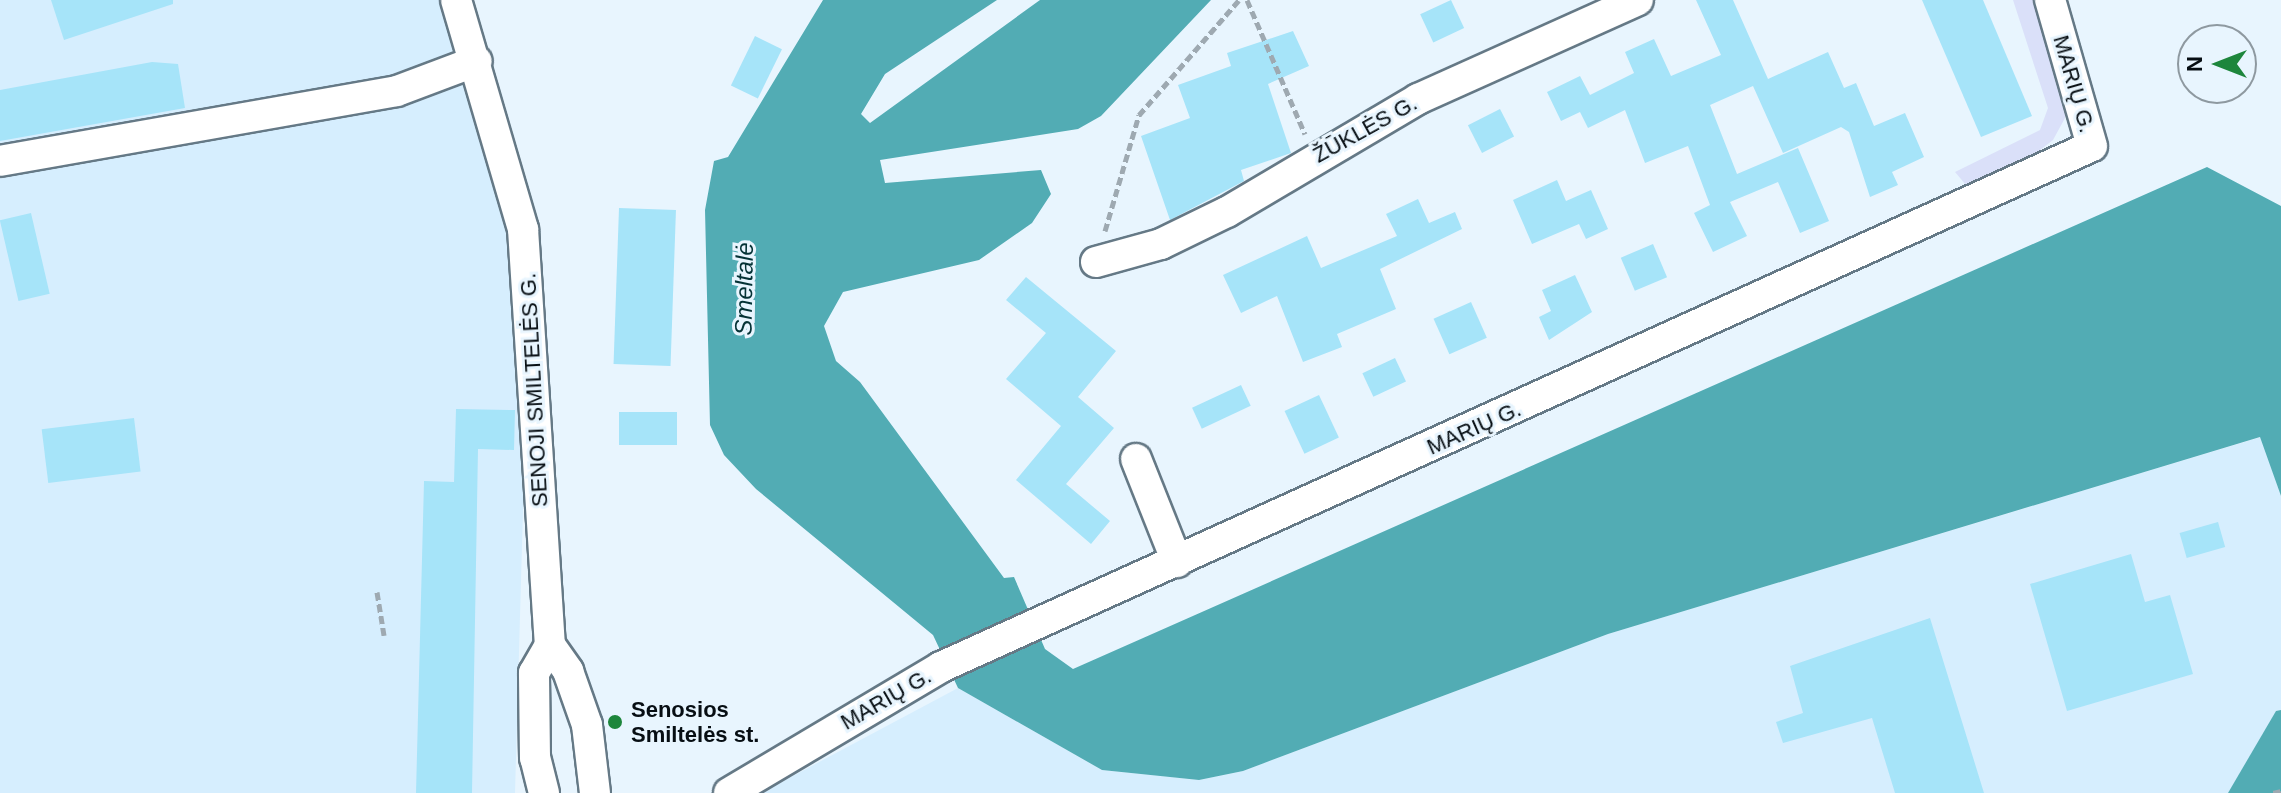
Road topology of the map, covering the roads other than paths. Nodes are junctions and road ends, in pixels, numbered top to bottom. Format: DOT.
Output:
graph roads {
  1 [pos="456,0"];
  2 [pos="1638,0"];
  3 [pos="2050,0"];
  4 [pos="477,61"];
  5 [pos="0,161"];
  6 [pos="1096,262"];
  7 [pos="1136,459"];
  8 [pos="1177,562"];
  9 [pos="550,645"];
  10 [pos="544,793"];
  11 [pos="595,793"];
  12 [pos="729,793"];
  1 -- 4 [label="street, SENOJI SMILTELĖS G."];
  2 -- 6 [label="street, ŽŪKLĖS G."];
  3 -- 8 [label="street, MARIŲ G."];
  4 -- 5 [label="street"];
  4 -- 9 [label="street, SENOJI SMILTELĖS G."];
  7 -- 8 [label="street"];
  8 -- 12 [label="street, MARIŲ G."];
  9 -- 10 [label="street, SENOJI SMILTELĖS G."];
  9 -- 11 [label="street, SENOJI SMILTELĖS G."];
}
